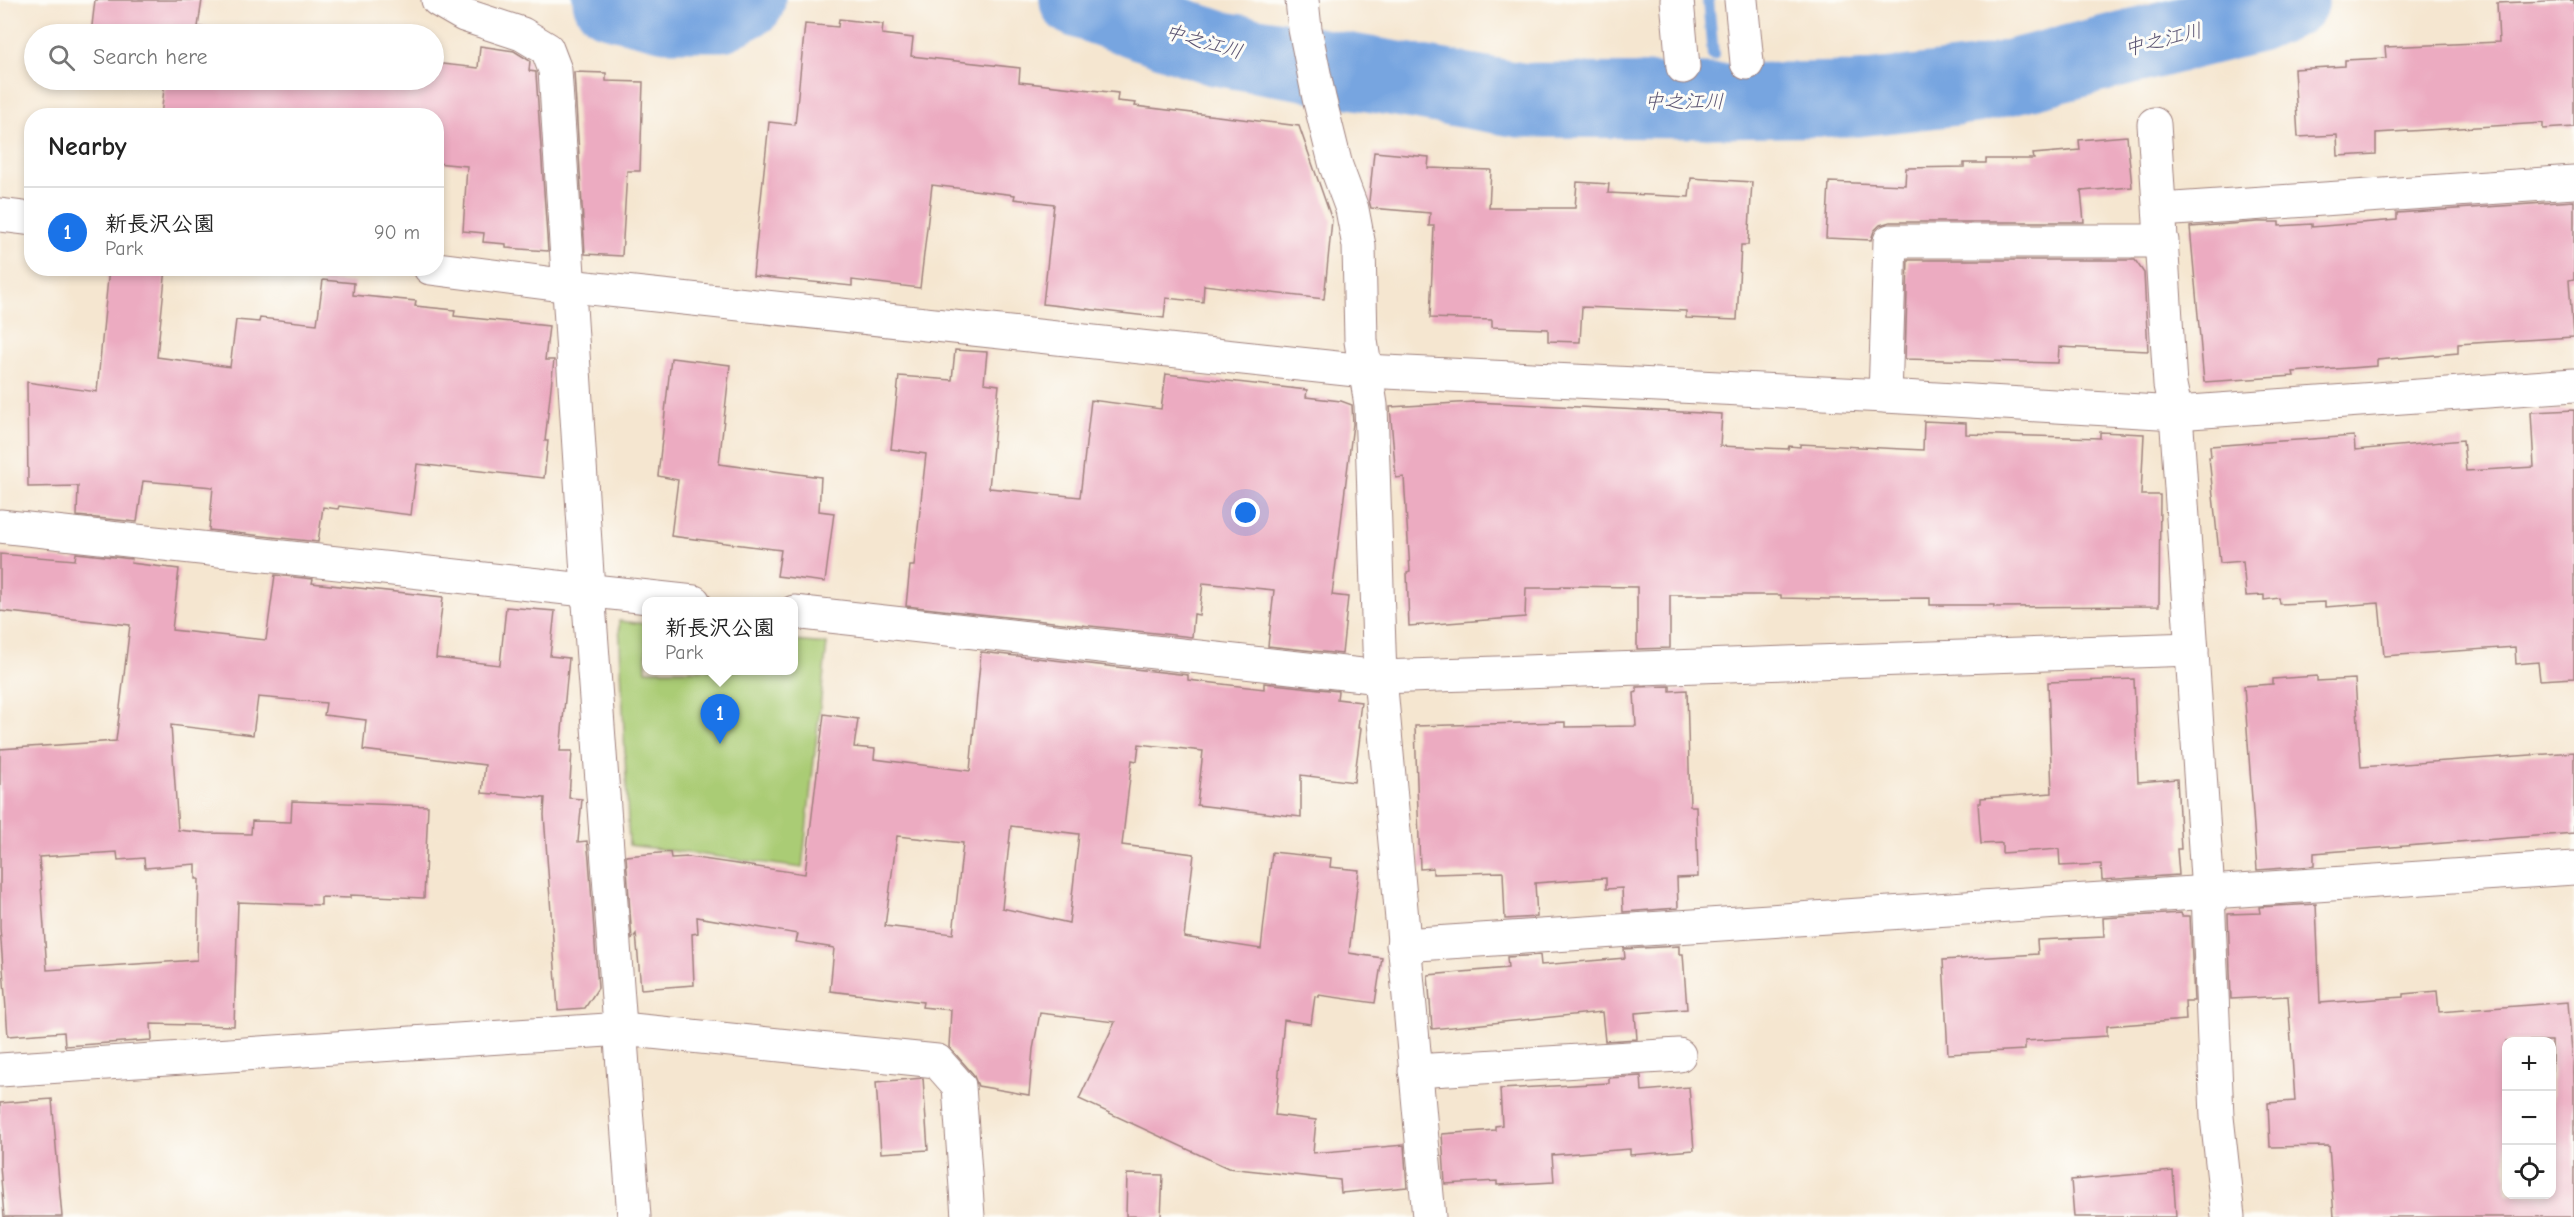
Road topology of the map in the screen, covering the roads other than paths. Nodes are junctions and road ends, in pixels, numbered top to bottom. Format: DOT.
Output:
graph roads {
  1 [pos="438,0"];
  2 [pos="1677,0"];
  3 [pos="1741,0"];
  4 [pos="1303,15"];
  5 [pos="1747,63"];
  6 [pos="1683,67"];
  7 [pos="2154,124"];
  8 [pos="2574,182"];
  9 [pos="0,215"];
  10 [pos="24,218"];
  11 [pos="2161,225"];
  12 [pos="444,270"];
  13 [pos="570,286"];
  14 [pos="1365,371"];
  15 [pos="2574,385"];
  16 [pos="1885,396"];
  17 [pos="2176,413"];
  18 [pos="0,526"];
  19 [pos="588,590"];
  20 [pos="650,597"];
  21 [pos="798,612"];
  22 [pos="2192,649"];
  23 [pos="1380,677"];
  24 [pos="2574,868"];
  25 [pos="2208,894"];
  26 [pos="1403,945"];
  27 [pos="622,1029"];
  28 [pos="1678,1055"];
  29 [pos="0,1070"];
  30 [pos="1415,1071"];
  31 [pos="634,1217"];
  32 [pos="968,1217"];
  33 [pos="1429,1217"];
  34 [pos="2228,1217"];
  1 -- 13 [label="street"];
  2 -- 6 [label="street"];
  3 -- 5 [label="street"];
  4 -- 14 [label="street"];
  7 -- 11 [label="street"];
  8 -- 11 [label="street"];
  9 -- 10 [label="street"];
  11 -- 16 [label="street"];
  11 -- 17 [label="street"];
  12 -- 13 [label="street"];
  13 -- 14 [label="street"];
  13 -- 19 [label="street"];
  14 -- 16 [label="street"];
  14 -- 23 [label="street"];
  15 -- 17 [label="street"];
  16 -- 17 [label="street"];
  17 -- 22 [label="street"];
  18 -- 19 [label="street"];
  19 -- 20 [label="street"];
  19 -- 27 [label="street"];
  21 -- 23 [label="street"];
  22 -- 23 [label="street"];
  22 -- 25 [label="street"];
  23 -- 26 [label="street"];
  24 -- 25 [label="street"];
  25 -- 26 [label="street"];
  25 -- 34 [label="street"];
  26 -- 30 [label="street"];
  27 -- 29 [label="street"];
  27 -- 31 [label="street"];
  27 -- 32 [label="street"];
  28 -- 30 [label="street"];
  30 -- 33 [label="street"];
}
